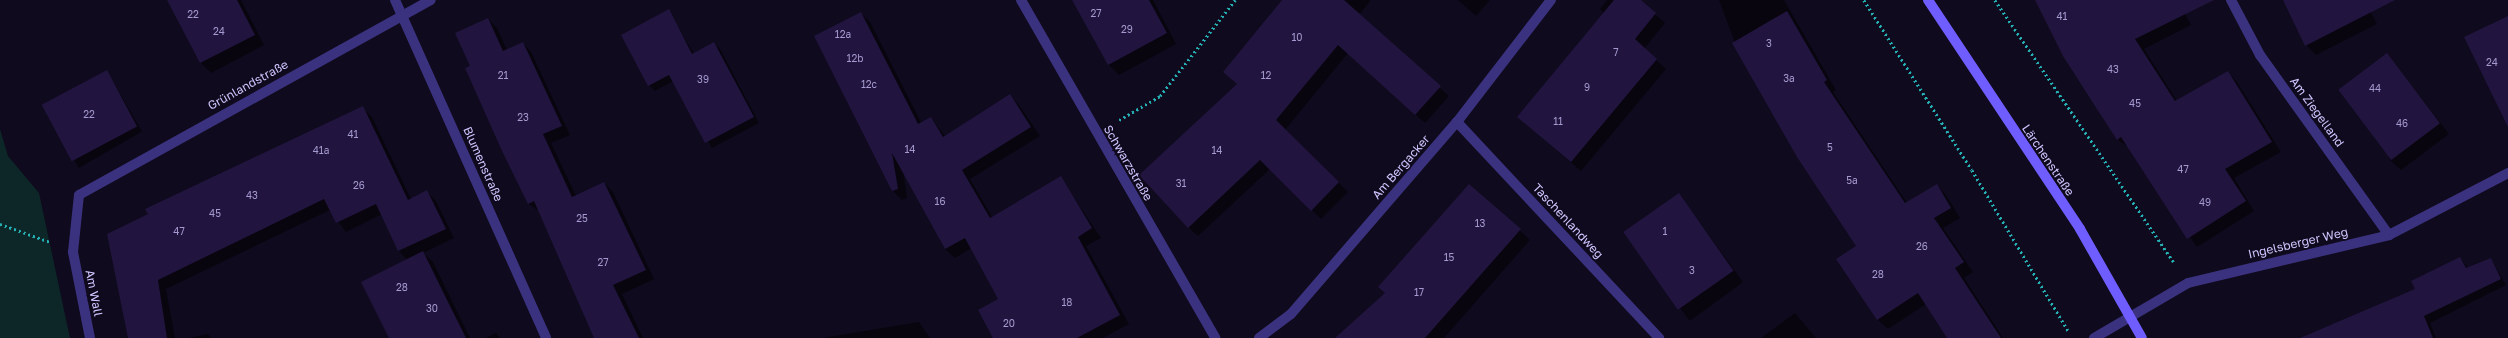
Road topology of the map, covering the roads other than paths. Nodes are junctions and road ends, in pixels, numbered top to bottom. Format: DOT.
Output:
graph roads {
  1 [pos="395,0"];
  2 [pos="431,0"];
  3 [pos="1021,0"];
  4 [pos="1551,0"];
  5 [pos="1928,0"];
  6 [pos="2231,0"];
  7 [pos="402,14"];
  8 [pos="1457,122"];
  9 [pos="2508,173"];
  10 [pos="79,195"];
  11 [pos="2389,235"];
  12 [pos="2131,316"];
  13 [pos="90,338"];
  14 [pos="546,338"];
  15 [pos="1215,338"];
  16 [pos="1259,338"];
  17 [pos="1660,338"];
  18 [pos="2094,338"];
  19 [pos="2142,338"];
  1 -- 7 [label="street, Blumenstraße"];
  2 -- 7 [label="street, Grünlandstraße"];
  3 -- 15 [label="street, Schwarzstraße"];
  4 -- 8 [label="street, Am Bergacker"];
  5 -- 12 [label="street, Lärchenstraße"];
  6 -- 11 [label="street, Am Ziegelland"];
  7 -- 10 [label="street, Grünlandstraße"];
  7 -- 14 [label="street, Blumenstraße"];
  8 -- 16 [label="street, Am Bergacker"];
  8 -- 17 [label="street, Taschenlandweg"];
  9 -- 11 [label="street, Ingelsberger Weg"];
  10 -- 13 [label="street, Am Wall"];
  11 -- 12 [label="street, Ingelsberger Weg"];
  12 -- 18 [label="street, Ingelsberger Weg"];
  12 -- 19 [label="street, Lärchenstraße"];
}
